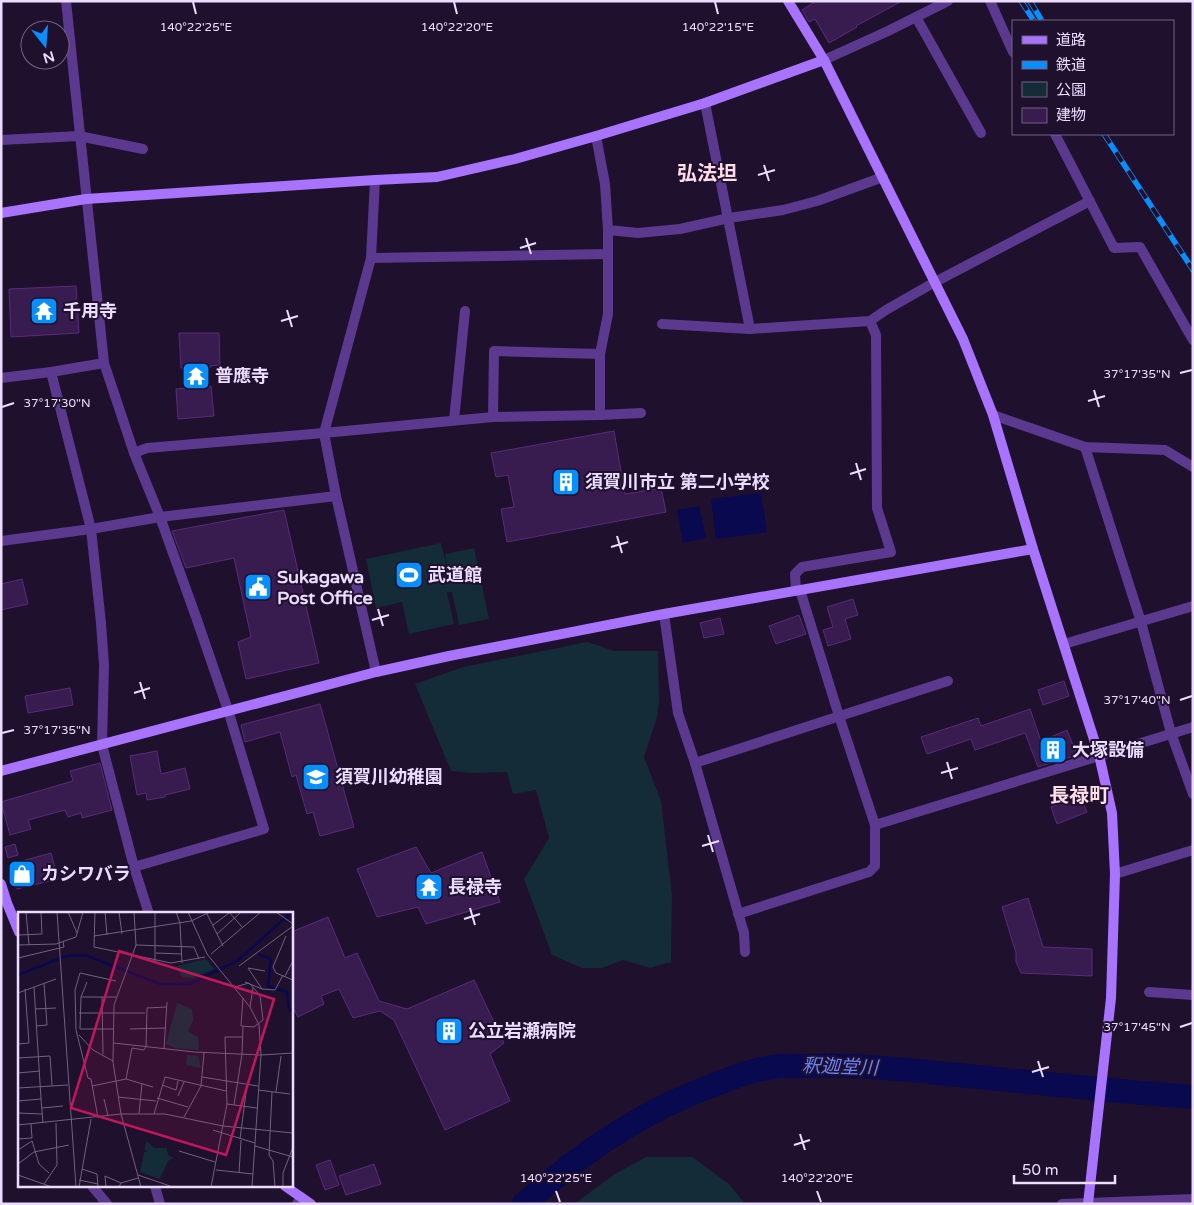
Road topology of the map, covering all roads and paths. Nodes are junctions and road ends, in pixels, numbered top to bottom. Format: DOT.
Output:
graph roads {
  1 [pos="66,1"];
  2 [pos="788,1"];
  3 [pos="948,1"];
  4 [pos="990,1"];
  5 [pos="916,17"];
  6 [pos="1012,50"];
  7 [pos="824,60"];
  8 [pos="705,102"];
  9 [pos="981,133"];
  10 [pos="1057,135"];
  11 [pos="79,136"];
  12 [pos="596,136"];
  13 [pos="1,140"];
  14 [pos="143,149"];
  15 [pos="883,177"];
  16 [pos="375,180"];
  17 [pos="86,199"];
  18 [pos="1090,201"];
  19 [pos="1,213"];
  20 [pos="728,218"];
  21 [pos="608,230"];
  22 [pos="608,254"];
  23 [pos="371,258"];
  24 [pos="935,282"];
  25 [pos="465,311"];
  26 [pos="870,321"];
  27 [pos="662,324"];
  28 [pos="750,328"];
  29 [pos="1193,340"];
  30 [pos="600,354"];
  31 [pos="104,363"];
  32 [pos="51,372"];
  33 [pos="1,378"];
  34 [pos="640,413"];
  35 [pos="600,414"];
  36 [pos="994,415"];
  37 [pos="493,417"];
  38 [pos="454,420"];
  39 [pos="324,433"];
  40 [pos="1085,447"];
  41 [pos="134,453"];
  42 [pos="1193,466"];
  43 [pos="336,496"];
  44 [pos="160,517"];
  45 [pos="91,529"];
  46 [pos="1,541"];
  47 [pos="1033,549"];
  48 [pos="798,591"];
  49 [pos="1193,606"];
  50 [pos="664,614"];
  51 [pos="1142,622"];
  52 [pos="1064,644"];
  53 [pos="376,672"];
  54 [pos="948,681"];
  55 [pos="228,710"];
  56 [pos="839,716"];
  57 [pos="1193,727"];
  58 [pos="1171,734"];
  59 [pos="102,745"];
  60 [pos="1099,755"];
  61 [pos="695,763"];
  62 [pos="1,771"];
  63 [pos="1193,794"];
  64 [pos="875,825"];
  65 [pos="1193,850"];
  66 [pos="134,867"];
  67 [pos="1115,874"];
  68 [pos="1,884"];
  69 [pos="148,912"];
  70 [pos="738,914"];
  71 [pos="18,930"];
  72 [pos="745,952"];
  73 [pos="1149,992"];
  74 [pos="1193,995"];
  75 [pos="94,1188"];
  76 [pos="156,1188"];
  77 [pos="287,1188"];
  78 [pos="1193,1199"];
  79 [pos="299,1201"];
  80 [pos="1088,1203"];
  81 [pos="107,1204"];
  82 [pos="160,1204"];
  83 [pos="311,1204"];
  84 [pos="1062,1204"];
  1 -- 11 [label="street"];
  2 -- 7 [label="street"];
  3 -- 5 [label="street"];
  4 -- 6 [label="street"];
  5 -- 7 [label="street"];
  5 -- 9 [label="street"];
  7 -- 8 [label="street"];
  7 -- 15 [label="street"];
  8 -- 12 [label="street"];
  8 -- 20 [label="street"];
  10 -- 18 [label="street"];
  11 -- 13 [label="street"];
  11 -- 14 [label="street"];
  11 -- 17 [label="street"];
  12 -- 16 [label="street"];
  12 -- 21 [label="street"];
  15 -- 20 [label="street"];
  15 -- 24 [label="street"];
  16 -- 17 [label="street"];
  16 -- 23 [label="street"];
  17 -- 19 [label="street"];
  17 -- 31 [label="street"];
  18 -- 24 [label="street"];
  18 -- 29 [label="street"];
  20 -- 21 [label="street"];
  20 -- 28 [label="street"];
  21 -- 22 [label="street"];
  22 -- 23 [label="street"];
  22 -- 30 [label="street"];
  23 -- 39 [label="street"];
  24 -- 26 [label="street"];
  24 -- 36 [label="street"];
  25 -- 38 [label="street"];
  26 -- 28 [label="street"];
  26 -- 48 [label="street"];
  27 -- 28 [label="street"];
  30 -- 35 [label="street"];
  30 -- 37 [label="street"];
  31 -- 32 [label="street"];
  31 -- 41 [label="street"];
  32 -- 33 [label="street"];
  32 -- 45 [label="street"];
  34 -- 35 [label="street"];
  35 -- 37 [label="street"];
  36 -- 40 [label="street"];
  36 -- 47 [label="street"];
  37 -- 38 [label="street"];
  38 -- 39 [label="street"];
  39 -- 41 [label="street"];
  39 -- 43 [label="street"];
  40 -- 42 [label="street"];
  40 -- 51 [label="street"];
  41 -- 44 [label="street"];
  43 -- 44 [label="street"];
  43 -- 53 [label="street"];
  44 -- 45 [label="street"];
  44 -- 55 [label="street"];
  45 -- 46 [label="street"];
  45 -- 59 [label="street"];
  47 -- 48 [label="street"];
  47 -- 52 [label="street"];
  48 -- 50 [label="street"];
  48 -- 56 [label="street"];
  49 -- 51 [label="street"];
  50 -- 53 [label="street"];
  50 -- 61 [label="street"];
  51 -- 52 [label="street"];
  51 -- 58 [label="street"];
  52 -- 60 [label="street"];
  53 -- 55 [label="street"];
  54 -- 56 [label="street"];
  55 -- 59 [label="street"];
  55 -- 66 [label="street"];
  56 -- 61 [label="street"];
  56 -- 64 [label="street"];
  57 -- 58 [label="street"];
  58 -- 60 [label="street"];
  58 -- 63 [label="street"];
  59 -- 62 [label="street"];
  59 -- 66 [label="street"];
  60 -- 64 [label="street"];
  60 -- 67 [label="street"];
  61 -- 70 [label="street"];
  64 -- 70 [label="street"];
  65 -- 67 [label="street"];
  66 -- 69 [label="street"];
  67 -- 80 [label="street"];
  68 -- 71 [label="street"];
  70 -- 72 [label="street"];
  73 -- 74 [label="street"];
  75 -- 81 [label="street"];
  76 -- 82 [label="street"];
  77 -- 79 [label="street"];
  78 -- 80 [label="street"];
  79 -- 83 [label="street"];
  80 -- 84 [label="street"];
}
